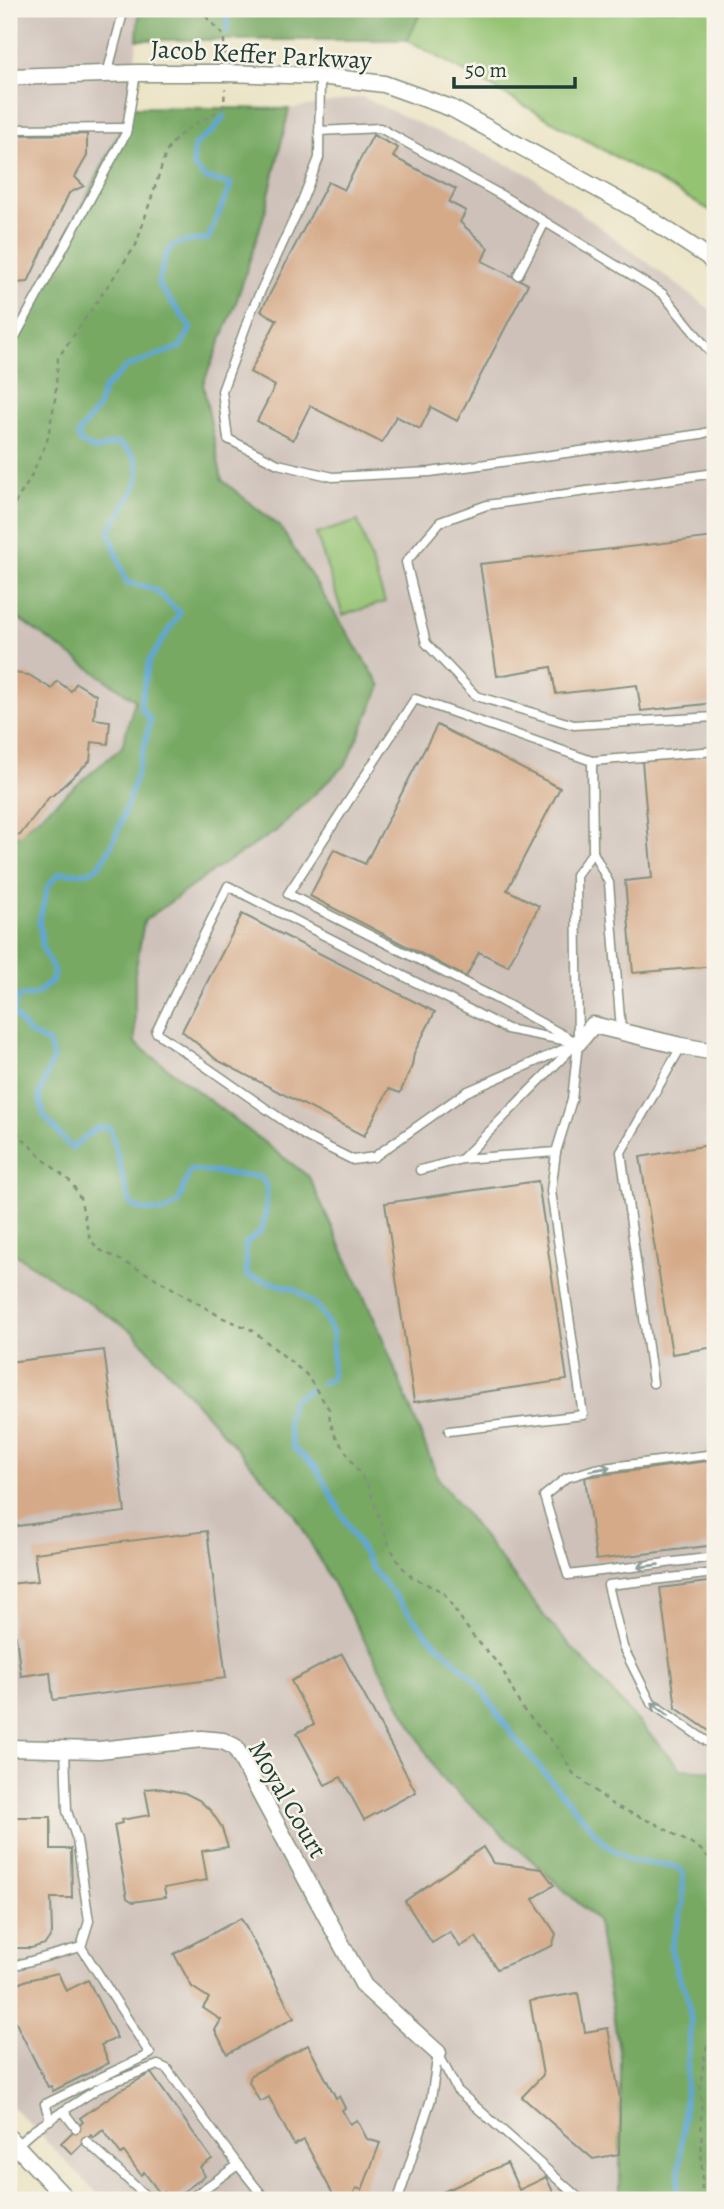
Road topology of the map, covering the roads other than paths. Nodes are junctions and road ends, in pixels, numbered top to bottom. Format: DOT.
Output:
graph roads {
  1 [pos="124,9"];
  2 [pos="136,73"];
  3 [pos="107,74"];
  4 [pos="320,76"];
  5 [pos="9,77"];
  6 [pos="127,128"];
  7 [pos="9,129"];
  8 [pos="319,131"];
  9 [pos="545,222"];
  10 [pos="715,265"];
  11 [pos="518,275"];
  12 [pos="9,342"];
  13 [pos="715,358"];
  14 [pos="715,430"];
  15 [pos="715,472"];
  16 [pos="715,717"];
  17 [pos="715,751"];
  18 [pos="592,761"];
  19 [pos="593,852"];
  20 [pos="621,1030"];
  21 [pos="578,1042"];
  22 [pos="681,1046"];
  23 [pos="715,1052"];
  24 [pos="556,1152"];
  25 [pos="462,1159"];
  26 [pos="420,1170"];
  27 [pos="653,1383"];
  28 [pos="449,1431"];
  29 [pos="715,1454"];
  30 [pos="715,1557"];
  31 [pos="715,1573"];
  32 [pos="715,1747"];
  33 [pos="9,1748"];
  34 [pos="65,1748"];
  35 [pos="81,1947"];
  36 [pos="9,1967"];
  37 [pos="438,2053"];
  38 [pos="63,2111"];
  39 [pos="50,2120"];
  40 [pos="76,2128"];
  41 [pos="86,2141"];
  42 [pos="11,2145"];
  43 [pos="238,2165"];
  44 [pos="67,2200"];
  45 [pos="150,2200"];
  46 [pos="188,2200"];
  47 [pos="266,2200"];
  48 [pos="398,2200"];
  49 [pos="581,2200"];
  1 -- 3 [label="lane"];
  2 -- 3 [label="street, Jacob Keffer Parkway"];
  2 -- 4 [label="street, Jacob Keffer Parkway"];
  2 -- 6 [label="lane"];
  3 -- 5 [label="street, Jacob Keffer Parkway"];
  4 -- 8 [label="lane"];
  4 -- 10 [label="street, Jacob Keffer Parkway"];
  6 -- 7 [label="lane"];
  6 -- 12 [label="lane"];
  8 -- 9 [label="lane"];
  8 -- 14 [label="lane"];
  9 -- 11 [label="lane"];
  9 -- 13 [label="lane"];
  15 -- 16 [label="lane"];
  17 -- 18 [label="lane"];
  18 -- 19 [label="lane"];
  18 -- 21 [label="lane"];
  19 -- 20 [label="lane"];
  19 -- 21 [label="lane"];
  20 -- 21 [label="street"];
  20 -- 22 [label="street"];
  21 -- 21 [label="lane"];
  21 -- 24 [label="lane"];
  21 -- 25 [label="lane"];
  22 -- 23 [label="street"];
  22 -- 27 [label="lane"];
  24 -- 25 [label="lane"];
  24 -- 28 [label="lane"];
  25 -- 26 [label="lane"];
  30 -- 29 [label="lane, one-way"];
  32 -- 31 [label="lane, one-way"];
  33 -- 34 [label="street, Moyal Court"];
  34 -- 35 [label="lane"];
  34 -- 37 [label="street, Moyal Court"];
  35 -- 36 [label="lane"];
  35 -- 39 [label="lane"];
  37 -- 48 [label="lane"];
  37 -- 49 [label="lane"];
  38 -- 39 [label="lane"];
  38 -- 40 [label="lane"];
  38 -- 43 [label="lane"];
  39 -- 42 [label="lane"];
  41 -- 45 [label="lane"];
  42 -- 44 [label="street"];
  43 -- 46 [label="lane"];
  43 -- 47 [label="lane"];
}
